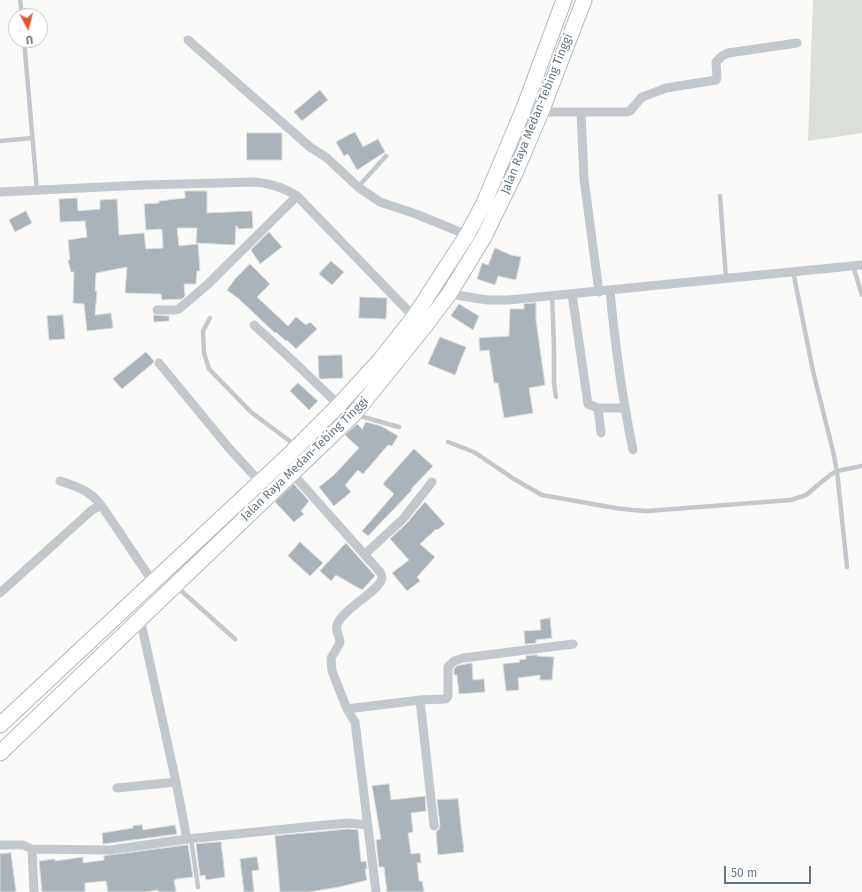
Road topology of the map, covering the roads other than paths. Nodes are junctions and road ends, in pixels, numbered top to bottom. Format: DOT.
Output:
graph roads {
  1 [pos="564,0"];
  2 [pos="584,0"];
  3 [pos="188,40"];
  4 [pos="797,43"];
  5 [pos="25,48"];
  6 [pos="541,112"];
  7 [pos="581,112"];
  8 [pos="32,138"];
  9 [pos="0,141"];
  10 [pos="386,156"];
  11 [pos="358,187"];
  12 [pos="37,190"];
  13 [pos="0,192"];
  14 [pos="297,196"];
  15 [pos="720,196"];
  16 [pos="467,235"];
  17 [pos="858,266"];
  18 [pos="793,271"];
  19 [pos="726,278"];
  20 [pos="610,291"];
  21 [pos="599,292"];
  22 [pos="449,294"];
  23 [pos="572,294"];
  24 [pos="552,295"];
  25 [pos="862,295"];
  26 [pos="157,310"];
  27 [pos="210,318"];
  28 [pos="420,322"];
  29 [pos="254,325"];
  30 [pos="159,363"];
  31 [pos="556,397"];
  32 [pos="339,405"];
  33 [pos="598,408"];
  34 [pos="624,408"];
  35 [pos="354,414"];
  36 [pos="399,427"];
  37 [pos="601,433"];
  38 [pos="448,442"];
  39 [pos="297,446"];
  40 [pos="633,450"];
  41 [pos="862,466"];
  42 [pos="837,471"];
  43 [pos="292,473"];
  44 [pos="60,481"];
  45 [pos="260,482"];
  46 [pos="432,482"];
  47 [pos="101,505"];
  48 [pos="365,554"];
  49 [pos="848,567"];
  50 [pos="153,582"];
  51 [pos="175,585"];
  52 [pos="0,593"];
  53 [pos="140,618"];
  54 [pos="235,639"];
  55 [pos="573,644"];
  56 [pos="420,700"];
  57 [pos="347,709"];
  58 [pos="0,725"];
  59 [pos="0,753"];
  60 [pos="176,782"];
  61 [pos="117,788"];
  62 [pos="367,825"];
  63 [pos="434,826"];
  64 [pos="189,839"];
  65 [pos="0,845"];
  66 [pos="32,849"];
  67 [pos="198,887"];
  68 [pos="34,892"];
  69 [pos="376,892"];
  1 -- 16 [label="highway, Jalan Raya Medan-Tebing Tinggi"];
  2 -- 6 [label="highway, Jalan Raya Medan-Tebing Tinggi"];
  3 -- 11 [label="street"];
  4 -- 7 [label="street"];
  5 -- 8 [label="lane"];
  6 -- 7 [label="street"];
  6 -- 22 [label="highway, Jalan Raya Medan-Tebing Tinggi"];
  7 -- 21 [label="street"];
  8 -- 9 [label="lane"];
  8 -- 12 [label="lane"];
  10 -- 11 [label="lane"];
  11 -- 16 [label="street"];
  12 -- 13 [label="street"];
  12 -- 14 [label="street"];
  14 -- 26 [label="street"];
  14 -- 28 [label="street"];
  15 -- 19 [label="lane"];
  16 -- 28 [label="highway, Jalan Raya Medan-Tebing Tinggi"];
  17 -- 18 [label="street"];
  17 -- 25 [label="lane"];
  18 -- 19 [label="street"];
  18 -- 42 [label="lane"];
  19 -- 20 [label="street"];
  20 -- 21 [label="street"];
  20 -- 34 [label="street"];
  21 -- 23 [label="street"];
  22 -- 24 [label="street"];
  22 -- 28 [label="highway, Jalan Raya Medan-Tebing Tinggi"];
  23 -- 24 [label="street"];
  23 -- 33 [label="street"];
  24 -- 31 [label="lane"];
  27 -- 39 [label="lane"];
  28 -- 32 [label="highway, Jalan Raya Medan-Tebing Tinggi"];
  28 -- 35 [label="highway, Jalan Raya Medan-Tebing Tinggi"];
  29 -- 32 [label="street"];
  30 -- 45 [label="street"];
  32 -- 39 [label="highway, Jalan Raya Medan-Tebing Tinggi"];
  33 -- 34 [label="street"];
  33 -- 37 [label="street"];
  34 -- 40 [label="street"];
  35 -- 36 [label="lane"];
  35 -- 43 [label="highway, Jalan Raya Medan-Tebing Tinggi"];
  38 -- 42 [label="lane"];
  39 -- 45 [label="highway, Jalan Raya Medan-Tebing Tinggi"];
  41 -- 42 [label="lane"];
  42 -- 49 [label="lane"];
  43 -- 48 [label="street"];
  43 -- 51 [label="highway, Jalan Raya Medan-Tebing Tinggi"];
  44 -- 47 [label="street"];
  45 -- 50 [label="highway, Jalan Raya Medan-Tebing Tinggi"];
  46 -- 48 [label="street"];
  47 -- 50 [label="street"];
  47 -- 52 [label="street"];
  48 -- 57 [label="street"];
  50 -- 58 [label="highway, Jalan Raya Medan-Tebing Tinggi"];
  51 -- 53 [label="highway, Jalan Raya Medan-Tebing Tinggi"];
  51 -- 54 [label="lane"];
  53 -- 59 [label="highway, Jalan Raya Medan-Tebing Tinggi"];
  53 -- 60 [label="street"];
  55 -- 56 [label="street"];
  56 -- 57 [label="street"];
  56 -- 63 [label="street"];
  57 -- 62 [label="street"];
  60 -- 61 [label="street"];
  60 -- 64 [label="street"];
  62 -- 64 [label="street"];
  62 -- 69 [label="street"];
  64 -- 66 [label="street"];
  64 -- 67 [label="lane"];
  65 -- 66 [label="street"];
  66 -- 68 [label="street"];
}
